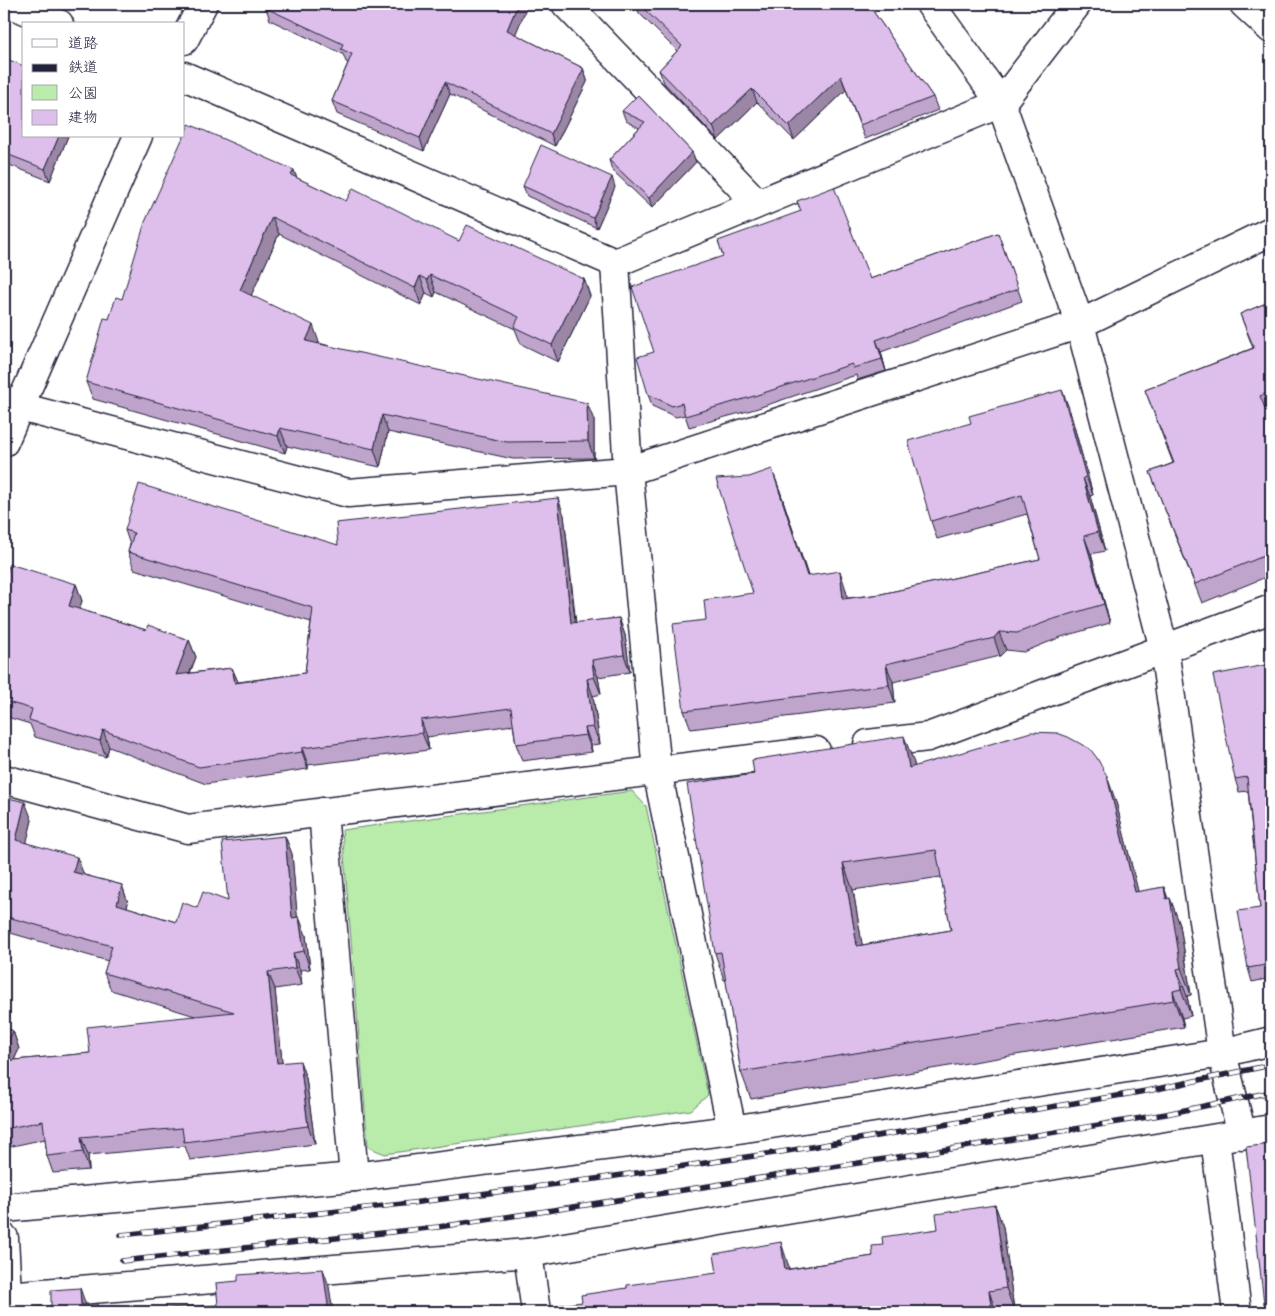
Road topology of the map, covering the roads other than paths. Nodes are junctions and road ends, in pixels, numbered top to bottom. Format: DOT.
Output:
graph roads {
  1 [pos="11,4"];
  2 [pos="203,4"];
  3 [pos="566,4"];
  4 [pos="930,4"];
  5 [pos="1076,4"];
  6 [pos="1244,4"];
  7 [pos="54,22"];
  8 [pos="1271,29"];
  9 [pos="185,38"];
  10 [pos="185,76"];
  11 [pos="1001,102"];
  12 [pos="137,138"];
  13 [pos="756,203"];
  14 [pos="1271,232"];
  15 [pos="615,263"];
  16 [pos="1080,324"];
  17 [pos="12,403"];
  18 [pos="4,442"];
  19 [pos="628,471"];
  20 [pos="1271,609"];
  21 [pos="1164,649"];
  22 [pos="657,771"];
  23 [pos="4,779"];
  24 [pos="323,812"];
  25 [pos="1271,1041"];
  26 [pos="1222,1053"];
  27 [pos="1271,1129"];
  28 [pos="732,1130"];
  29 [pos="1242,1135"];
  30 [pos="1214,1139"];
  31 [pos="354,1177"];
  32 [pos="4,1208"];
  33 [pos="4,1238"];
  34 [pos="528,1253"];
  35 [pos="8,1304"];
  36 [pos="536,1312"];
  37 [pos="1237,1312"];
  1 -- 7 [label="street"];
  2 -- 9 [label="street"];
  3 -- 13 [label="street"];
  4 -- 11 [label="street"];
  5 -- 11 [label="street"];
  6 -- 8 [label="street"];
  10 -- 15 [label="street"];
  11 -- 13 [label="street"];
  11 -- 16 [label="street"];
  12 -- 17 [label="street"];
  13 -- 15 [label="street"];
  14 -- 16 [label="street"];
  15 -- 19 [label="street"];
  16 -- 19 [label="street"];
  16 -- 21 [label="street"];
  17 -- 18 [label="street"];
  17 -- 19 [label="street"];
  19 -- 22 [label="street"];
  20 -- 21 [label="street"];
  21 -- 22 [label="street"];
  21 -- 26 [label="street"];
  22 -- 24 [label="street"];
  22 -- 28 [label="street"];
  23 -- 24 [label="street"];
  24 -- 31 [label="street"];
  25 -- 26 [label="street"];
  26 -- 28 [label="street"];
  26 -- 29 [label="street"];
  27 -- 29 [label="street"];
  28 -- 31 [label="street"];
  29 -- 30 [label="street"];
  30 -- 34 [label="street"];
  30 -- 37 [label="street"];
  31 -- 32 [label="street"];
  33 -- 35 [label="street"];
  34 -- 35 [label="street"];
  34 -- 36 [label="street"];
}
